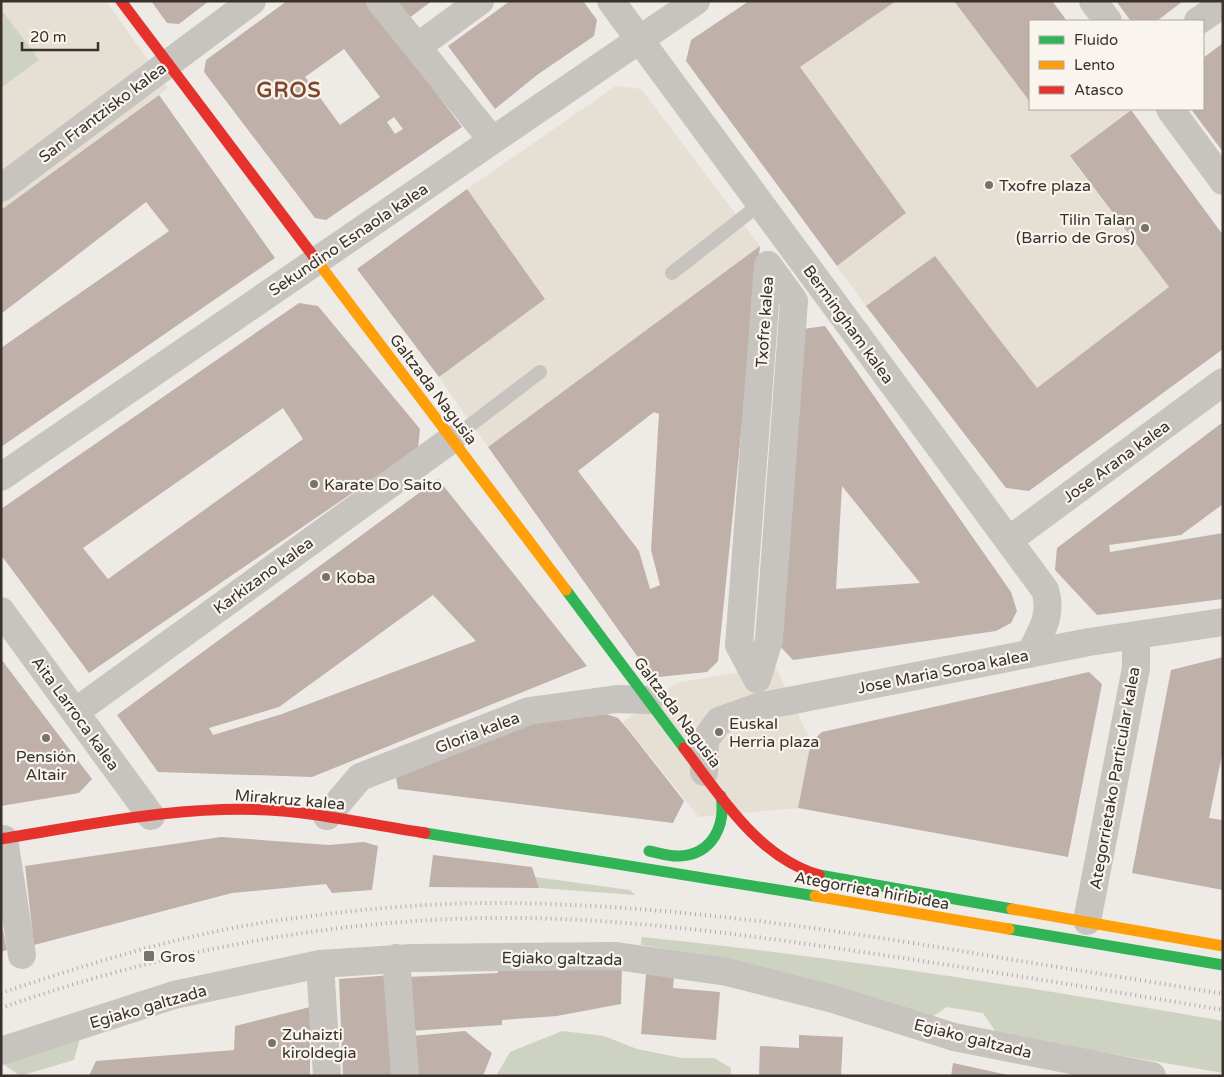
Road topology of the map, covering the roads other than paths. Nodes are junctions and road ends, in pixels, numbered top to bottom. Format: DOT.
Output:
graph roads {
  1 [pos="120,1"];
  2 [pos="252,1"];
  3 [pos="380,1"];
  4 [pos="480,1"];
  5 [pos="611,1"];
  6 [pos="696,1"];
  7 [pos="1093,1"];
  8 [pos="1223,4"];
  9 [pos="1107,20"];
  10 [pos="1199,20"];
  11 [pos="639,39"];
  12 [pos="417,47"];
  13 [pos="168,63"];
  14 [pos="1157,110"];
  15 [pos="1171,110"];
  16 [pos="492,140"];
  17 [pos="1223,182"];
  18 [pos="1,188"];
  19 [pos="1223,192"];
  20 [pos="760,204"];
  21 [pos="317,260"];
  22 [pos="672,273"];
  23 [pos="540,372"];
  24 [pos="1223,382"];
  25 [pos="452,439"];
  26 [pos="1,477"];
  27 [pos="1008,540"];
  28 [pos="1,611"];
  29 [pos="1223,622"];
  30 [pos="1136,635"];
  31 [pos="1030,654"];
  32 [pos="757,679"];
  33 [pos="649,700"];
  34 [pos="75,712"];
  35 [pos="704,772"];
  36 [pos="721,796"];
  37 [pos="151,816"];
  38 [pos="327,816"];
  39 [pos="540,838"];
  40 [pos="3,839"];
  41 [pos="516,847"];
  42 [pos="638,850"];
  43 [pos="819,875"];
  44 [pos="1087,921"];
  45 [pos="1223,946"];
  46 [pos="22,954"];
  47 [pos="396,958"];
  48 [pos="320,964"];
  49 [pos="1223,965"];
  50 [pos="1,1052"];
  51 [pos="327,1076"];
  52 [pos="405,1076"];
  53 [pos="1152,1076"];
  1 -- 13 [label="main road, Galtzada Nagusia"];
  2 -- 13 [label="street, San Frantzisko kalea"];
  3 -- 12 [label="street"];
  4 -- 12 [label="street"];
  5 -- 11 [label="street, Bermingham kalea"];
  6 -- 11 [label="street, Sekundino Esnaola kalea"];
  7 -- 9 [label="street"];
  8 -- 10 [label="street"];
  11 -- 16 [label="street, Sekundino Esnaola kalea"];
  11 -- 20 [label="street, Bermingham kalea"];
  12 -- 16 [label="street"];
  13 -- 18 [label="street, San Frantzisko kalea"];
  13 -- 21 [label="main road, Galtzada Nagusia"];
  14 -- 19 [label="lane"];
  15 -- 17 [label="street"];
  16 -- 21 [label="street, Sekundino Esnaola kalea"];
  20 -- 22 [label="lane"];
  20 -- 27 [label="street, Bermingham kalea"];
  21 -- 25 [label="main road, Galtzada Nagusia"];
  21 -- 26 [label="street, Sekundino Esnaola kalea"];
  23 -- 25 [label="lane"];
  24 -- 27 [label="street, Jose Arana kalea"];
  25 -- 33 [label="main road, Galtzada Nagusia"];
  25 -- 34 [label="street, Karkizano kalea"];
  27 -- 31 [label="street, Bermingham kalea"];
  28 -- 34 [label="street, Aita Larroca kalea"];
  29 -- 30 [label="street, Jose Maria Soroa kalea"];
  30 -- 31 [label="street, Jose Maria Soroa kalea"];
  30 -- 44 [label="street, Ategorrietako Particular kalea"];
  31 -- 35 [label="street, Jose Maria Soroa kalea"];
  32 -- 32 [label="street, Txofre kalea"];
  33 -- 35 [label="main road, Galtzada Nagusia"];
  33 -- 38 [label="street, Gloria kalea"];
  34 -- 37 [label="street, Aita Larroca kalea"];
  35 -- 36 [label="main road, Galtzada Nagusia"];
  36 -- 42 [label="main road"];
  36 -- 43 [label="main road, Galtzada Nagusia"];
  37 -- 38 [label="main road, Mirakruz kalea"];
  37 -- 40 [label="main road, Mirakruz kalea"];
  38 -- 41 [label="main road, Mirakruz kalea"];
  39 -- 41 [label="main road"];
  40 -- 46 [label="street"];
  41 -- 49 [label="main road, Ategorrieta hiribidea"];
  43 -- 44 [label="main road, Ategorrieta hiribidea"];
  44 -- 45 [label="main road, Ategorrieta hiribidea"];
  47 -- 48 [label="street, Egiako galtzada"];
  47 -- 52 [label="street"];
  47 -- 53 [label="street, Egiako galtzada"];
  48 -- 50 [label="street, Egiako galtzada"];
  48 -- 51 [label="street"];
}
